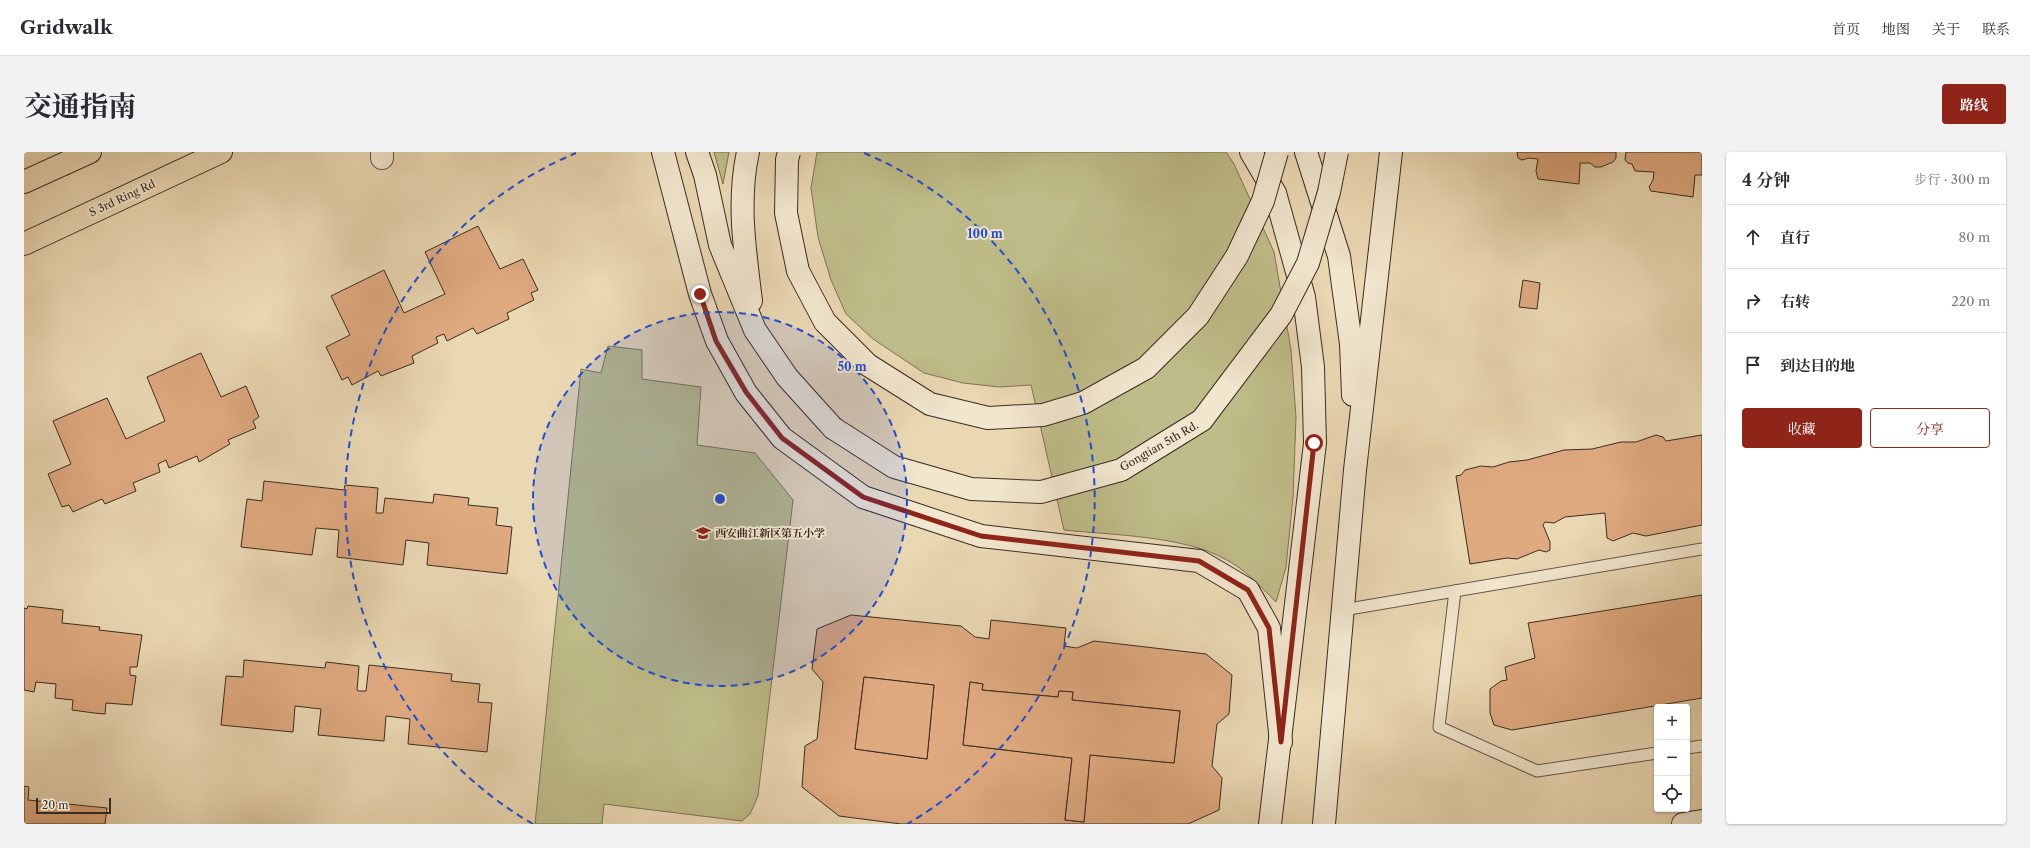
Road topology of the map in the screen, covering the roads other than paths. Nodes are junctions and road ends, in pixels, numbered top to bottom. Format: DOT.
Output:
graph roads {
  1 [pos="90,152"];
  2 [pos="221,152"];
  3 [pos="663,152"];
  4 [pos="697,152"];
  5 [pos="748,152"];
  6 [pos="789,152"];
  7 [pos="1251,152"];
  8 [pos="1277,152"];
  9 [pos="1306,152"];
  10 [pos="1337,152"];
  11 [pos="1391,152"];
  12 [pos="24,182"];
  13 [pos="24,244"];
  14 [pos="755,330"];
  15 [pos="1355,470"];
  16 [pos="1702,549"];
  17 [pos="1455,591"];
  18 [pos="1343,610"];
  19 [pos="1281,742"];
  20 [pos="1702,746"];
  21 [pos="1690,748"];
  22 [pos="1654,753"];
  23 [pos="1702,821"];
  24 [pos="1270,824"];
  25 [pos="1324,824"];
  26 [pos="1683,824"];
  1 -- 12 [label="highway"];
  2 -- 13 [label="highway, S 3rd Ring Rd"];
  3 -- 19 [label="main road"];
  4 -- 14 [label="main road, Gongtian 5th Rd."];
  5 -- 14 [label="main road"];
  6 -- 8 [label="main road, bridge"];
  7 -- 19 [label="main road"];
  9 -- 15 [label="main road"];
  10 -- 14 [label="main road, Gongtian 5th Rd., bridge"];
  11 -- 15 [label="main road"];
  15 -- 18 [label="main road"];
  16 -- 17 [label="lane"];
  17 -- 18 [label="lane"];
  17 -- 22 [label="lane"];
  18 -- 25 [label="main road"];
  19 -- 24 [label="main road"];
  20 -- 21 [label="lane"];
  23 -- 26 [label="main road"];
}
